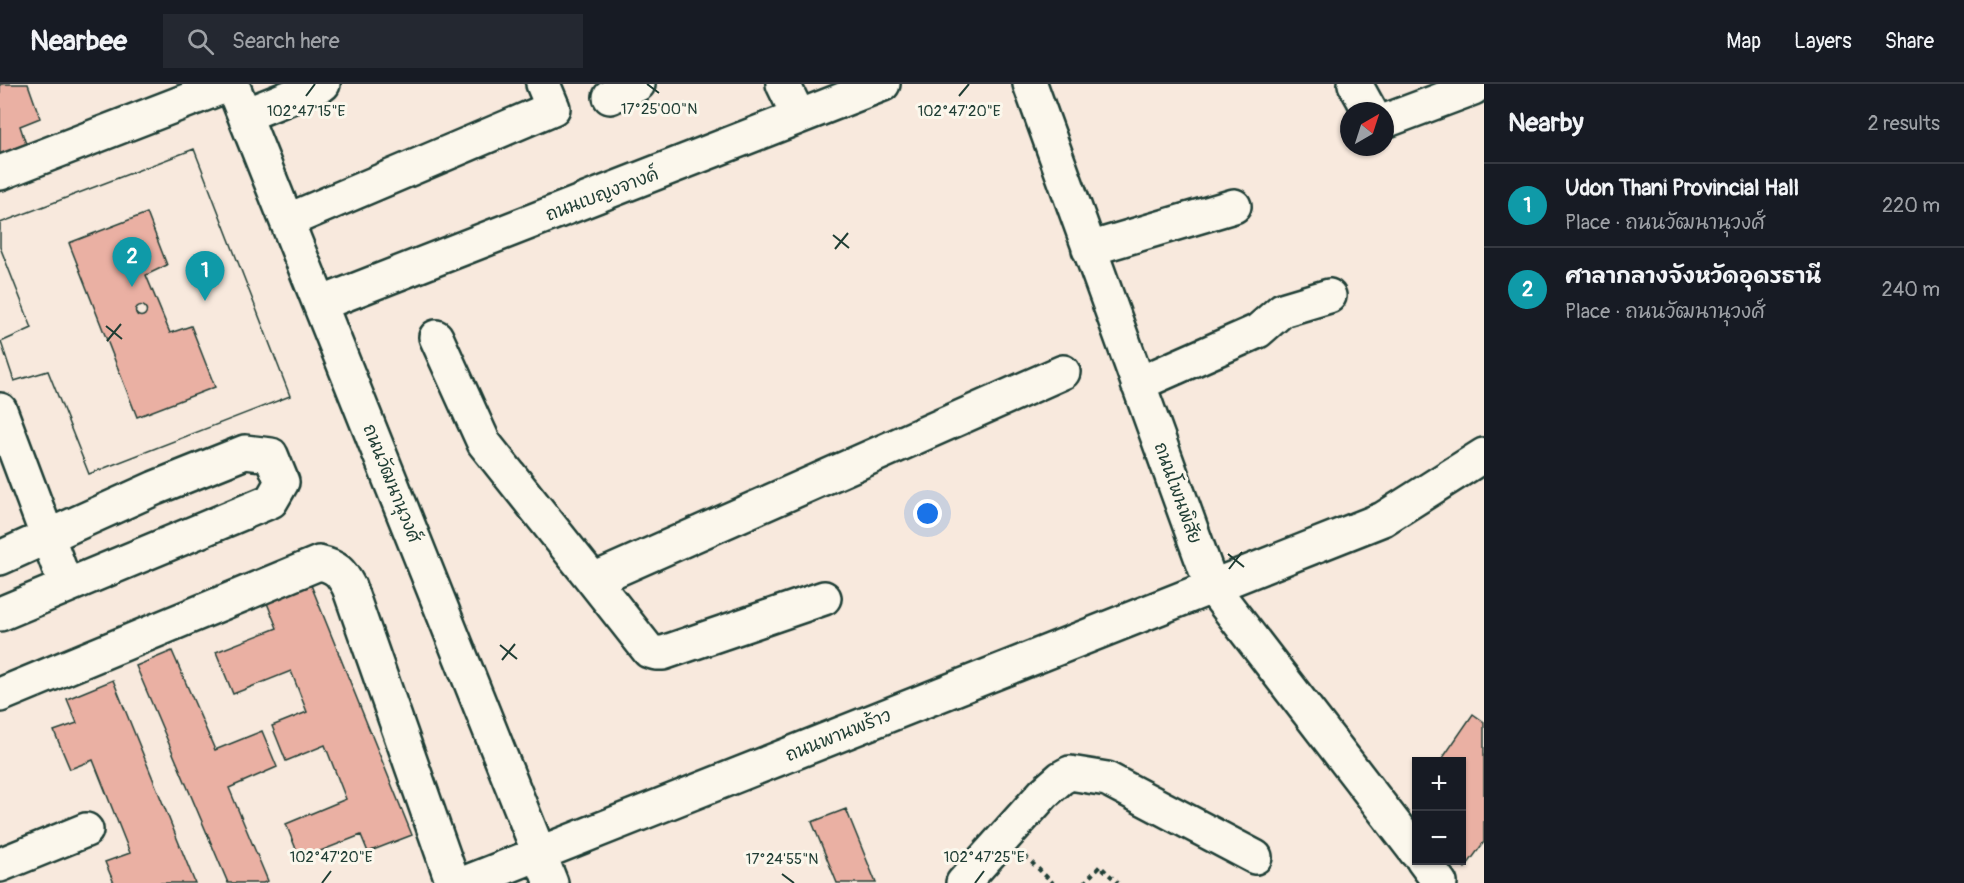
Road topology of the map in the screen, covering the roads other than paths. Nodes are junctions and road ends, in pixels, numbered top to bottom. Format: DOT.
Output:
graph roads {
  1 [pos="231,84"];
  2 [pos="324,84"];
  3 [pos="543,84"];
  4 [pos="783,84"];
  5 [pos="883,84"];
  6 [pos="1030,84"];
  7 [pos="1355,84"];
  8 [pos="1473,88"];
  9 [pos="1365,102"];
  10 [pos="245,115"];
  11 [pos="799,117"];
  12 [pos="1394,119"];
  13 [pos="0,173"];
  14 [pos="1234,206"];
  15 [pos="287,221"];
  16 [pos="1089,249"];
  17 [pos="1329,296"];
  18 [pos="320,304"];
  19 [pos="436,337"];
  20 [pos="1063,372"];
  21 [pos="1138,384"];
  22 [pos="0,410"];
  23 [pos="1484,455"];
  24 [pos="11,472"];
  25 [pos="47,537"];
  26 [pos="0,558"];
  27 [pos="592,580"];
  28 [pos="66,586"];
  29 [pos="1212,587"];
  30 [pos="824,598"];
  31 [pos="0,614"];
  32 [pos="0,695"];
  33 [pos="86,830"];
  34 [pos="1412,847"];
  35 [pos="1255,857"];
  36 [pos="0,865"];
  37 [pos="1426,865"];
  38 [pos="545,868"];
  39 [pos="453,883"];
  40 [pos="465,883"];
  41 [pos="963,883"];
  42 [pos="1440,883"];
  1 -- 10 [label="street, ถนนวัฒนานุวงศ์"];
  1 -- 13 [label="street"];
  2 -- 10 [label="street"];
  3 -- 15 [label="street"];
  4 -- 11 [label="street"];
  5 -- 11 [label="street, ถนนเบญงจางค์"];
  6 -- 16 [label="street, ถนนโพนพิสัย"];
  7 -- 9 [label="street"];
  8 -- 12 [label="street"];
  10 -- 15 [label="street, ถนนวัฒนานุวงศ์"];
  11 -- 18 [label="street, ถนนเบญงจางค์"];
  14 -- 16 [label="street"];
  15 -- 18 [label="street, ถนนวัฒนานุวงศ์"];
  16 -- 21 [label="street, ถนนโพนพิสัย"];
  17 -- 21 [label="street"];
  18 -- 38 [label="street, ถนนวัฒนานุวงศ์"];
  19 -- 27 [label="street"];
  20 -- 27 [label="street"];
  21 -- 29 [label="street, ถนนโพนพิสัย"];
  22 -- 24 [label="street"];
  23 -- 29 [label="street, ถนนพานพร้าว"];
  24 -- 25 [label="street"];
  25 -- 26 [label="street"];
  25 -- 28 [label="street"];
  25 -- 28 [label="street"];
  27 -- 30 [label="street"];
  28 -- 31 [label="street"];
  29 -- 34 [label="street, ถนนโพนพิสัย"];
  29 -- 38 [label="street, ถนนพานพร้าว"];
  32 -- 39 [label="street"];
  33 -- 36 [label="street"];
  35 -- 41 [label="street"];
  37 -- 42 [label="street"];
  38 -- 40 [label="street, ถนนพานพร้าว"];
}
